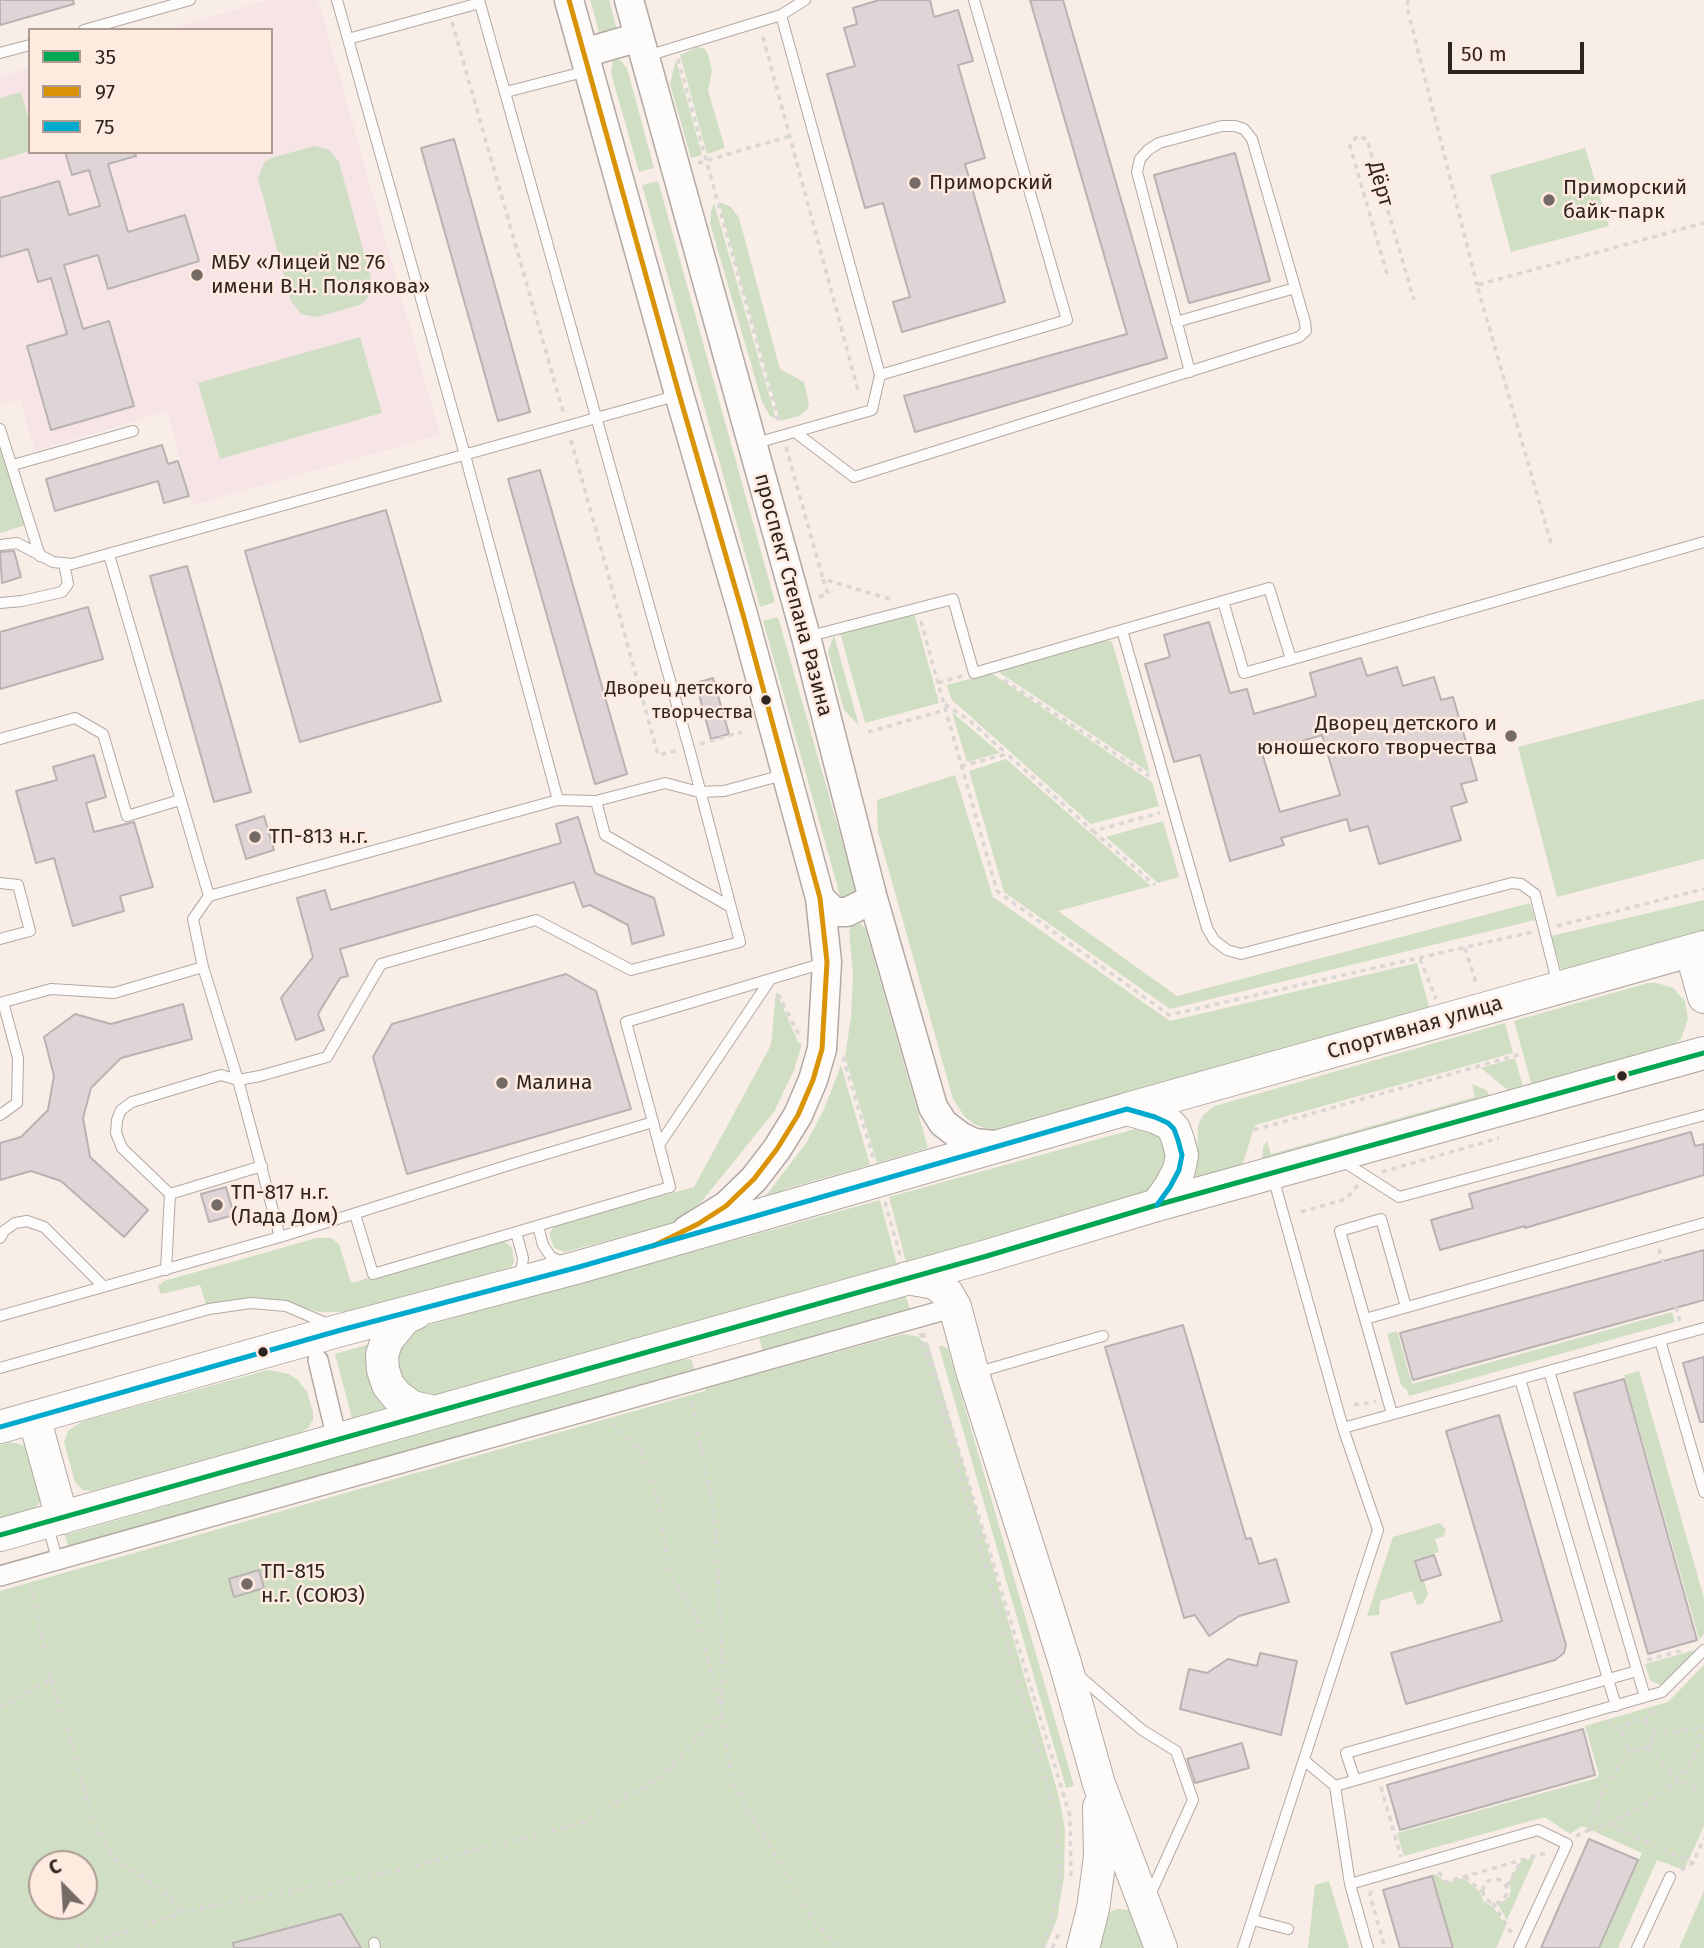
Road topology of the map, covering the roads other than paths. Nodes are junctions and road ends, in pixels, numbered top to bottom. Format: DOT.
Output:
graph roads {
  1 [pos="190,0"];
  2 [pos="337,0"];
  3 [pos="569,0"];
  4 [pos="629,0"];
  5 [pos="805,0"];
  6 [pos="974,0"];
  7 [pos="480,2"];
  8 [pos="781,15"];
  9 [pos="91,28"];
  10 [pos="348,39"];
  11 [pos="28,46"];
  12 [pos="642,47"];
  13 [pos="0,53"];
  14 [pos="587,62"];
  15 [pos="506,92"];
  16 [pos="1295,288"];
  17 [pos="1176,322"];
  18 [pos="1189,372"];
  19 [pos="880,375"];
  20 [pos="679,394"];
  21 [pos="597,418"];
  22 [pos="0,429"];
  23 [pos="133,430"];
  24 [pos="795,432"];
  25 [pos="752,444"];
  26 [pos="465,455"];
  27 [pos="13,465"];
  28 [pos="1704,542"];
  29 [pos="0,545"];
  30 [pos="109,555"];
  31 [pos="41,556"];
  32 [pos="64,564"];
  33 [pos="1223,601"];
  34 [pos="0,603"];
  35 [pos="1122,630"];
  36 [pos="806,637"];
  37 [pos="1291,659"];
  38 [pos="0,739"];
  39 [pos="787,774"];
  40 [pos="699,792"];
  41 [pos="180,800"];
  42 [pos="558,800"];
  43 [pos="596,801"];
  44 [pos="0,883"];
  45 [pos="872,895"];
  46 [pos="209,896"];
  47 [pos="820,898"];
  48 [pos="729,906"];
  49 [pos="0,939"];
  50 [pos="1698,949"];
  51 [pos="827,962"];
  52 [pos="203,967"];
  53 [pos="771,979"];
  54 [pos="1559,988"];
  55 [pos="1704,997"];
  56 [pos="1,1002"];
  57 [pos="1704,1053"];
  58 [pos="238,1080"];
  59 [pos="1127,1109"];
  60 [pos="0,1115"];
  61 [pos="1704,1115"];
  62 [pos="653,1122"];
  63 [pos="659,1145"];
  64 [pos="1004,1146"];
  65 [pos="1335,1156"];
  66 [pos="261,1166"];
  67 [pos="1272,1173"];
  68 [pos="170,1194"];
  69 [pos="1157,1205"];
  70 [pos="355,1214"];
  71 [pos="1704,1223"];
  72 [pos="538,1226"];
  73 [pos="516,1232"];
  74 [pos="280,1237"];
  75 [pos="0,1238"];
  76 [pos="653,1246"];
  77 [pos="987,1256"];
  78 [pos="579,1267"];
  79 [pos="166,1270"];
  80 [pos="906,1278"];
  81 [pos="508,1286"];
  82 [pos="104,1287"];
  83 [pos="955,1307"];
  84 [pos="1406,1307"];
  85 [pos="427,1308"];
  86 [pos="0,1315"];
  87 [pos="1364,1319"];
  88 [pos="1704,1328"];
  89 [pos="341,1330"];
  90 [pos="1102,1336"];
  91 [pos="1660,1340"];
  92 [pos="318,1360"];
  93 [pos="0,1368"];
  94 [pos="1549,1371"];
  95 [pos="973,1374"];
  96 [pos="1520,1379"];
  97 [pos="435,1412"];
  98 [pos="1392,1414"];
  99 [pos="34,1417"];
  100 [pos="0,1427"];
  101 [pos="1343,1428"];
  102 [pos="337,1439"];
  103 [pos="1704,1492"];
  104 [pos="54,1520"];
  105 [pos="0,1535"];
  106 [pos="57,1559"];
  107 [pos="0,1576"];
  108 [pos="1704,1650"];
  109 [pos="1065,1663"];
  110 [pos="1640,1666"];
  111 [pos="1608,1679"];
  112 [pos="1645,1697"];
  113 [pos="1616,1706"];
  114 [pos="1305,1761"];
  115 [pos="1355,1780"];
  116 [pos="1099,1784"];
  117 [pos="1335,1786"];
  118 [pos="1670,1877"];
  119 [pos="1349,1884"];
  120 [pos="1144,1907"];
  121 [pos="1093,1909"];
  122 [pos="1252,1920"];
  123 [pos="1287,1929"];
  124 [pos="1073,1937"];
  125 [pos="1520,1947"];
  126 [pos="1161,1948"];
  127 [pos="1243,1948"];
  128 [pos="1368,1948"];
  129 [pos="1637,1948"];
  1 -- 9 [label="lane"];
  2 -- 10 [label="lane"];
  3 -- 14 [label="main road"];
  4 -- 12 [label="main road, проспект Степана Разина"];
  5 -- 8 [label="lane"];
  6 -- 19 [label="lane"];
  7 -- 10 [label="lane"];
  7 -- 15 [label="lane"];
  8 -- 12 [label="lane"];
  8 -- 19 [label="lane"];
  10 -- 26 [label="lane"];
  11 -- 13 [label="lane"];
  12 -- 14 [label="main road"];
  12 -- 25 [label="main road, проспект Степана Разина"];
  14 -- 15 [label="lane"];
  14 -- 20 [label="main road"];
  15 -- 21 [label="lane"];
  16 -- 17 [label="lane"];
  16 -- 17 [label="lane"];
  16 -- 18 [label="lane"];
  17 -- 18 [label="lane"];
  18 -- 24 [label="lane"];
  19 -- 24 [label="lane"];
  20 -- 21 [label="lane"];
  20 -- 39 [label="main road"];
  21 -- 26 [label="lane"];
  21 -- 40 [label="lane"];
  22 -- 27 [label="lane"];
  23 -- 27 [label="lane"];
  24 -- 25 [label="lane"];
  25 -- 36 [label="main road, проспект Степана Разина"];
  26 -- 30 [label="lane"];
  26 -- 42 [label="lane"];
  27 -- 31 [label="lane"];
  28 -- 37 [label="lane"];
  29 -- 31 [label="lane"];
  30 -- 32 [label="lane"];
  30 -- 41 [label="lane"];
  31 -- 32 [label="lane"];
  32 -- 34 [label="lane"];
  33 -- 35 [label="lane"];
  33 -- 37 [label="lane"];
  33 -- 37 [label="lane"];
  35 -- 36 [label="lane"];
  35 -- 54 [label="lane"];
  36 -- 45 [label="main road, проспект Степана Разина"];
  38 -- 41 [label="lane"];
  39 -- 40 [label="lane"];
  39 -- 47 [label="main road"];
  40 -- 43 [label="lane"];
  40 -- 48 [label="lane"];
  41 -- 46 [label="lane"];
  42 -- 43 [label="lane"];
  42 -- 46 [label="lane"];
  43 -- 48 [label="lane"];
  44 -- 49 [label="lane"];
  45 -- 47 [label="main road"];
  45 -- 64 [label="main road, проспект Степана Разина"];
  46 -- 52 [label="lane"];
  47 -- 51 [label="main road"];
  48 -- 58 [label="lane"];
  50 -- 54 [label="main road, Спортивная улица"];
  50 -- 55 [label="main road"];
  51 -- 53 [label="lane"];
  51 -- 76 [label="main road"];
  52 -- 56 [label="lane"];
  52 -- 58 [label="lane"];
  53 -- 62 [label="lane"];
  53 -- 63 [label="lane"];
  54 -- 59 [label="main road, Спортивная улица"];
  56 -- 60 [label="lane"];
  57 -- 65 [label="main road"];
  58 -- 66 [label="lane"];
  58 -- 68 [label="lane"];
  59 -- 64 [label="main road, Спортивная улица"];
  59 -- 69 [label="main road"];
  61 -- 65 [label="lane"];
  62 -- 63 [label="lane"];
  62 -- 70 [label="lane"];
  63 -- 72 [label="lane"];
  64 -- 76 [label="main road, Спортивная улица"];
  65 -- 67 [label="main road"];
  66 -- 68 [label="lane"];
  66 -- 74 [label="lane"];
  67 -- 69 [label="main road"];
  67 -- 101 [label="lane"];
  68 -- 79 [label="lane"];
  69 -- 77 [label="main road"];
  70 -- 73 [label="lane"];
  70 -- 74 [label="lane"];
  71 -- 84 [label="lane"];
  72 -- 73 [label="lane"];
  72 -- 78 [label="lane"];
  73 -- 81 [label="lane"];
  74 -- 79 [label="lane"];
  75 -- 82 [label="lane"];
  76 -- 78 [label="main road, Спортивная улица"];
  77 -- 80 [label="main road"];
  77 -- 83 [label="main road"];
  78 -- 81 [label="main road, Спортивная улица"];
  79 -- 82 [label="lane"];
  80 -- 83 [label="main road"];
  80 -- 97 [label="main road"];
  81 -- 85 [label="main road, Спортивная улица"];
  82 -- 86 [label="lane"];
  83 -- 95 [label="main road"];
  83 -- 106 [label="street"];
  84 -- 87 [label="lane"];
  84 -- 87 [label="lane"];
  85 -- 89 [label="main road, Спортивная улица"];
  85 -- 97 [label="main road, Спортивная улица"];
  87 -- 98 [label="lane"];
  88 -- 91 [label="lane"];
  89 -- 93 [label="lane"];
  89 -- 99 [label="main road, Спортивная улица"];
  90 -- 95 [label="lane"];
  91 -- 94 [label="lane"];
  91 -- 103 [label="lane"];
  92 -- 102 [label="street"];
  94 -- 96 [label="lane"];
  94 -- 110 [label="lane"];
  95 -- 109 [label="main road"];
  96 -- 98 [label="lane"];
  96 -- 111 [label="lane"];
  97 -- 102 [label="main road"];
  98 -- 101 [label="lane"];
  99 -- 100 [label="main road, Спортивная улица"];
  99 -- 104 [label="main road"];
  101 -- 114 [label="lane"];
  102 -- 104 [label="main road"];
  104 -- 105 [label="main road"];
  104 -- 106 [label="lane"];
  106 -- 107 [label="street"];
  108 -- 112 [label="lane"];
  109 -- 116 [label="main road"];
  109 -- 120 [label="lane"];
  110 -- 111 [label="lane"];
  110 -- 112 [label="lane"];
  111 -- 113 [label="lane"];
  111 -- 115 [label="lane"];
  112 -- 113 [label="lane"];
  113 -- 115 [label="lane"];
  114 -- 117 [label="lane"];
  114 -- 122 [label="lane"];
  115 -- 117 [label="lane"];
  116 -- 120 [label="main road"];
  116 -- 121 [label="main road"];
  117 -- 119 [label="lane"];
  118 -- 129 [label="lane"];
  119 -- 125 [label="lane"];
  119 -- 128 [label="lane"];
  120 -- 121 [label="main road"];
  120 -- 126 [label="main road"];
  121 -- 124 [label="main road"];
  122 -- 123 [label="lane"];
  122 -- 127 [label="lane"];
}
